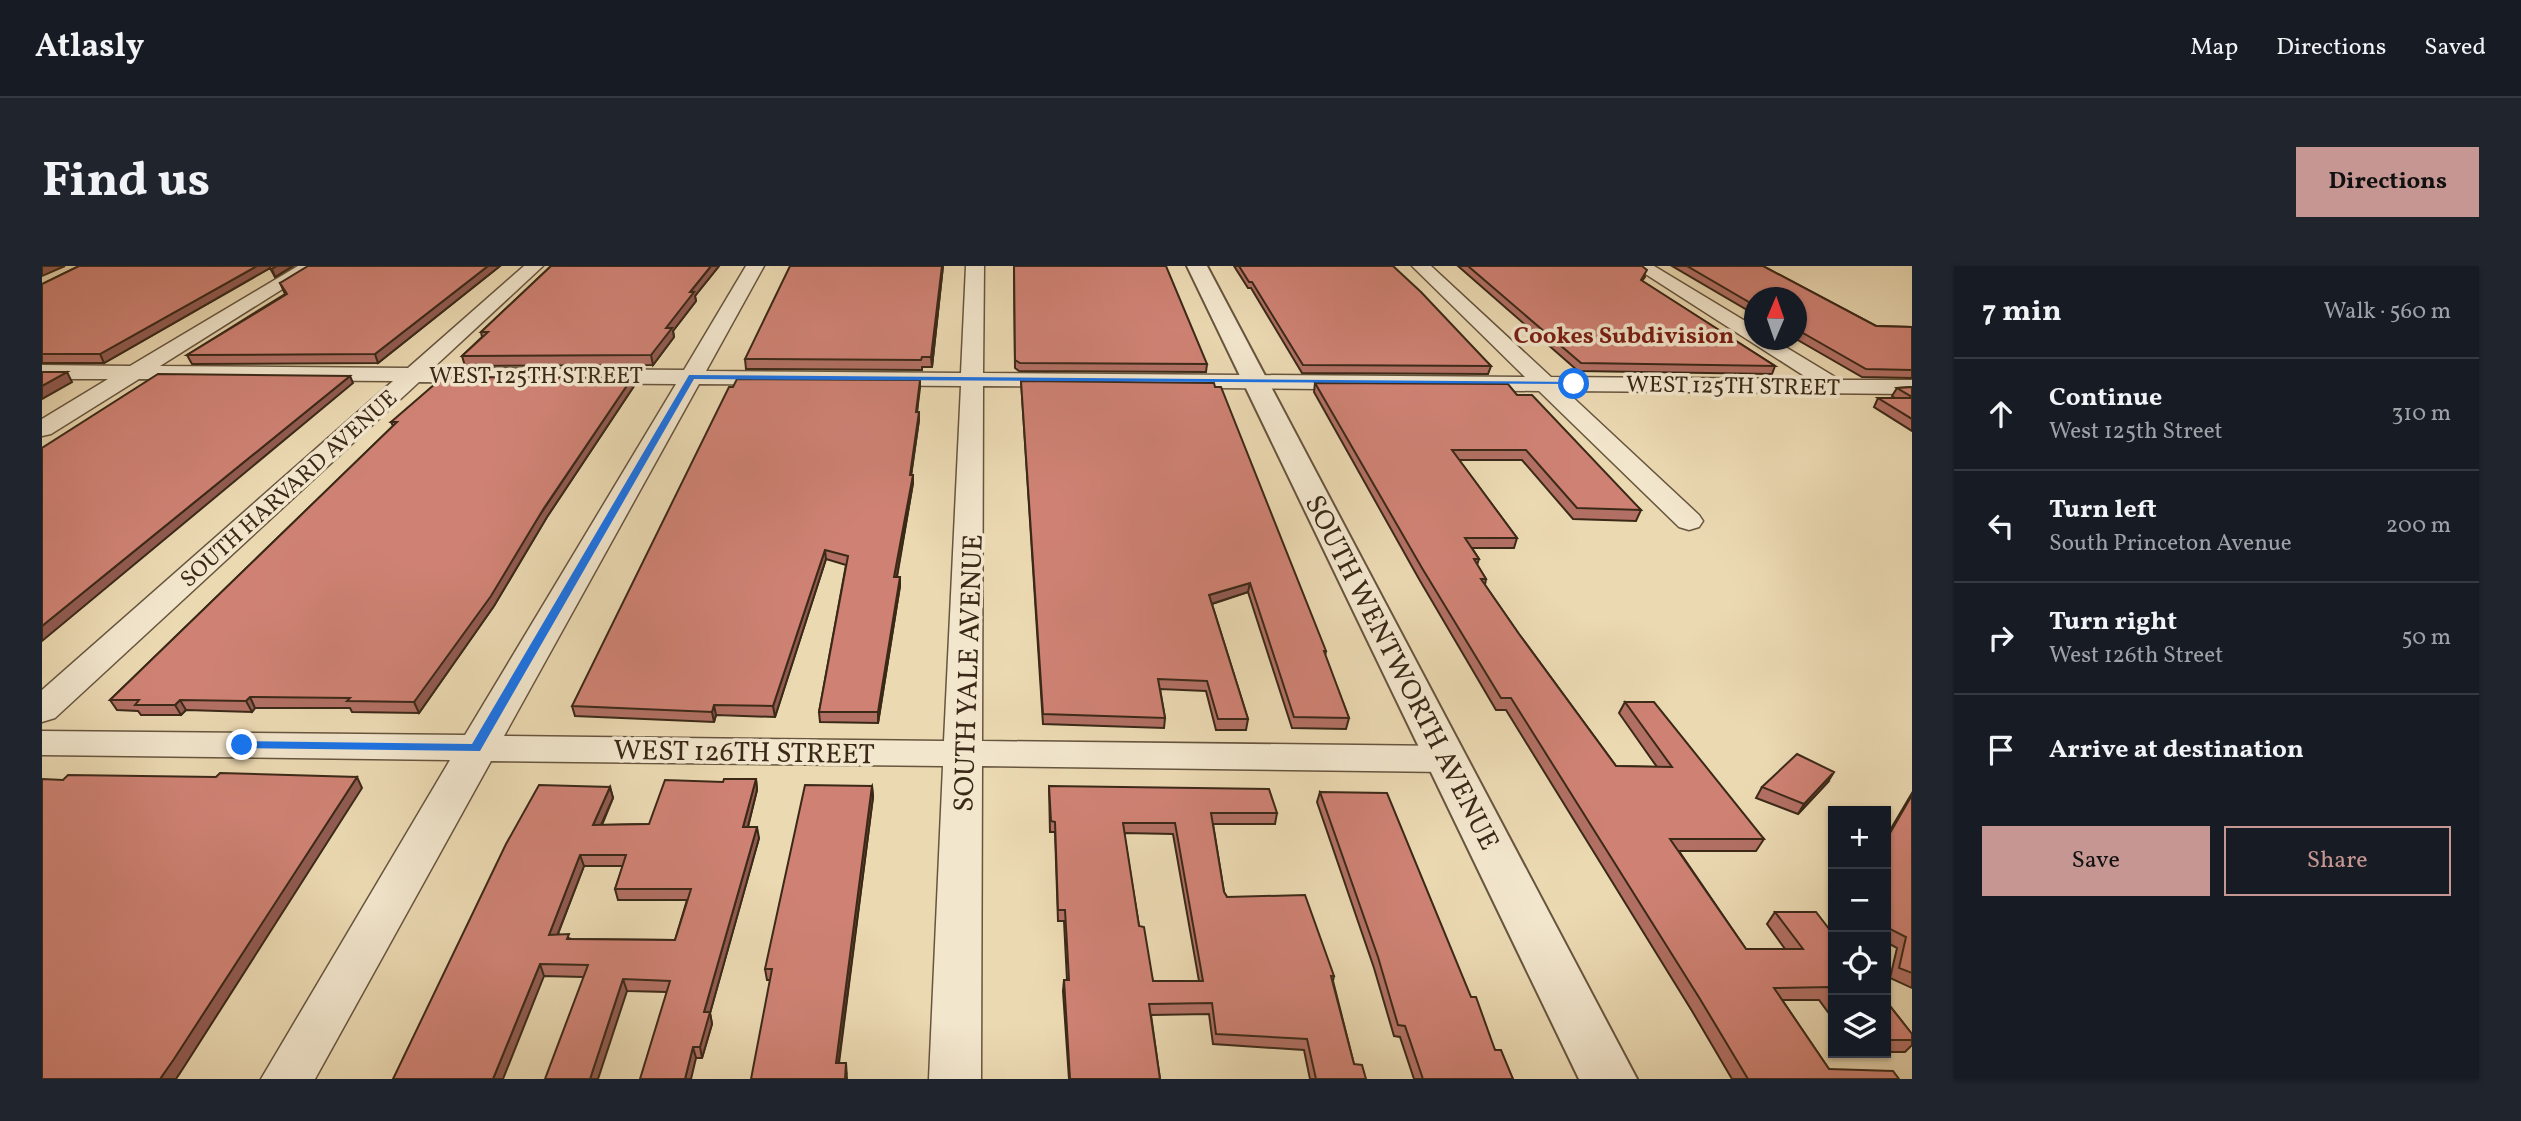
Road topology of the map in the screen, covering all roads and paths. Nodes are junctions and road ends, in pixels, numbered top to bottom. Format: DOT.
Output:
graph roads {
  1 [pos="310,266"];
  2 [pos="534,266"];
  3 [pos="755,266"];
  4 [pos="975,266"];
  5 [pos="1197,266"];
  6 [pos="1421,266"];
  7 [pos="1642,266"];
  8 [pos="1744,329"];
  9 [pos="1777,350"];
  10 [pos="42,372"];
  11 [pos="135,372"];
  12 [pos="414,374"];
  13 [pos="691,377"];
  14 [pos="975,379"];
  15 [pos="1255,381"];
  16 [pos="1544,384"];
  17 [pos="1836,386"];
  18 [pos="1912,387"];
  19 [pos="42,429"];
  20 [pos="1689,521"];
  21 [pos="42,710"];
  22 [pos="42,743"];
  23 [pos="475,748"];
  24 [pos="964,754"];
  25 [pos="1446,759"];
  26 [pos="287,1079"];
  27 [pos="955,1079"];
  28 [pos="1608,1079"];
  1 -- 11 [label="street"];
  2 -- 12 [label="street, SOUTH HARVARD AVENUE"];
  3 -- 13 [label="street"];
  4 -- 14 [label="street, SOUTH YALE AVENUE"];
  5 -- 15 [label="street, SOUTH WENTWORTH AVENUE"];
  6 -- 16 [label="street"];
  7 -- 8 [label="street"];
  9 -- 17 [label="street"];
  10 -- 11 [label="street, WEST 125TH STREET"];
  11 -- 12 [label="street, WEST 125TH STREET"];
  11 -- 19 [label="street"];
  12 -- 13 [label="street, WEST 125TH STREET"];
  12 -- 21 [label="street, SOUTH HARVARD AVENUE"];
  13 -- 14 [label="street, WEST 125TH STREET"];
  13 -- 23 [label="street"];
  14 -- 15 [label="street, WEST 125TH STREET"];
  14 -- 24 [label="street, SOUTH YALE AVENUE"];
  15 -- 16 [label="street, WEST 125TH STREET"];
  15 -- 25 [label="street, SOUTH WENTWORTH AVENUE"];
  16 -- 17 [label="street, WEST 125TH STREET"];
  16 -- 20 [label="street"];
  17 -- 18 [label="street, WEST 125TH STREET"];
  22 -- 23 [label="street, WEST 126TH STREET"];
  23 -- 24 [label="street, WEST 126TH STREET"];
  23 -- 26 [label="street"];
  24 -- 25 [label="street, WEST 126TH STREET"];
  24 -- 27 [label="street, SOUTH YALE AVENUE"];
  25 -- 28 [label="street, SOUTH WENTWORTH AVENUE"];
}
